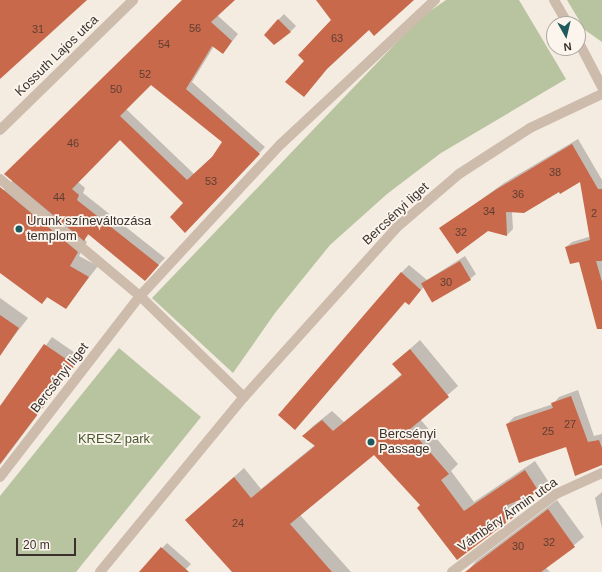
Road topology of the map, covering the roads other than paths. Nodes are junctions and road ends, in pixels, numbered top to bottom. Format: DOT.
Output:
graph roads {
  1 [pos="133,0"];
  2 [pos="435,0"];
  3 [pos="554,0"];
  4 [pos="563,16"];
  5 [pos="586,56"];
  6 [pos="602,87"];
  7 [pos="602,94"];
  8 [pos="0,130"];
  9 [pos="0,179"];
  10 [pos="140,296"];
  11 [pos="244,398"];
  12 [pos="602,473"];
  13 [pos="0,477"];
  14 [pos="100,572"];
  15 [pos="452,572"];
  1 -- 8 [label="street, Kossuth Lajos utca"];
  2 -- 10 [label="street, Bercsényi liget"];
  3 -- 4 [label="street"];
  5 -- 6 [label="street"];
  7 -- 11 [label="street, Bercsényi liget"];
  9 -- 10 [label="street"];
  10 -- 11 [label="street"];
  10 -- 13 [label="street, Bercsényi liget"];
  11 -- 14 [label="street, Bercsényi liget"];
  12 -- 15 [label="street, Vámbéry Ármin utca"];
}
